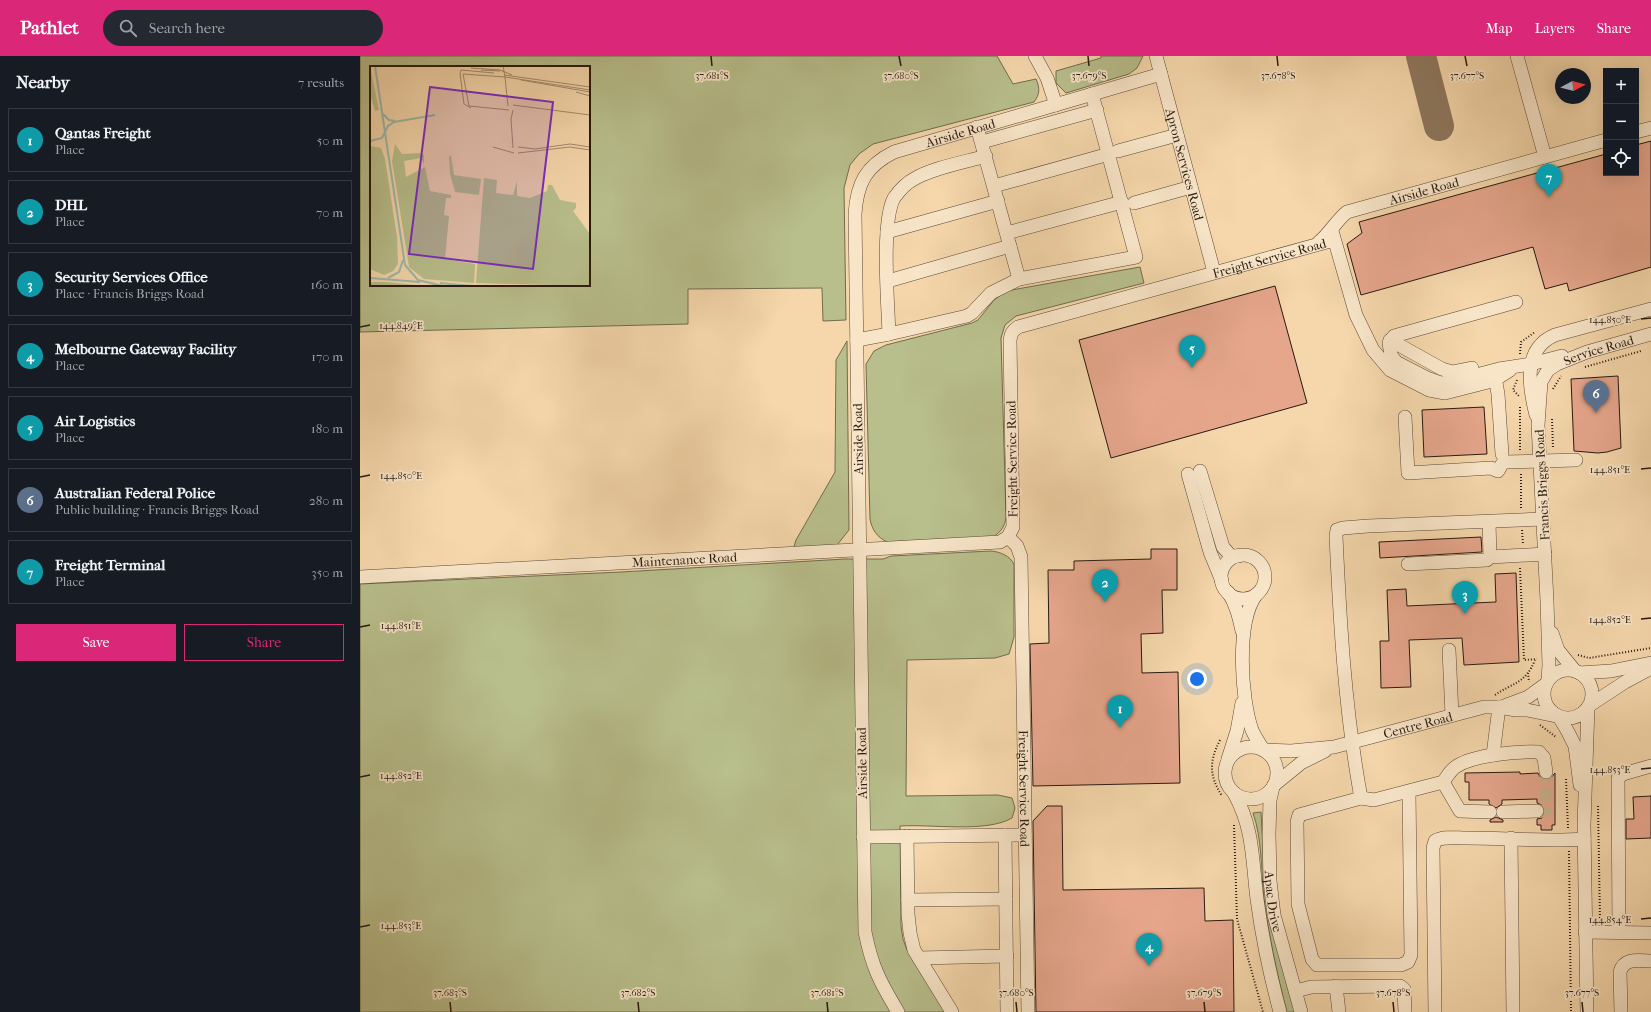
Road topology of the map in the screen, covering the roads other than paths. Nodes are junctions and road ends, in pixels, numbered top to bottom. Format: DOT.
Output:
graph roads {
  1 [pos="1035,56"];
  2 [pos="1156,56"];
  3 [pos="1517,56"];
  4 [pos="1161,74"];
  5 [pos="1092,94"];
  6 [pos="1056,104"];
  7 [pos="1097,110"];
  8 [pos="977,127"];
  9 [pos="1651,128"];
  10 [pos="1639,131"];
  11 [pos="1177,134"];
  12 [pos="1603,141"];
  13 [pos="982,142"];
  14 [pos="1113,152"];
  15 [pos="986,156"];
  16 [pos="1545,157"];
  17 [pos="994,186"];
  18 [pos="1191,186"];
  19 [pos="998,201"];
  20 [pos="1128,202"];
  21 [pos="887,232"];
  22 [pos="1007,233"];
  23 [pos="1333,234"];
  24 [pos="1010,246"];
  25 [pos="1214,272"];
  26 [pos="1020,279"];
  27 [pos="888,281"];
  28 [pos="1516,302"];
  29 [pos="1651,309"];
  30 [pos="889,334"];
  31 [pos="1651,334"];
  32 [pos="857,340"];
  33 [pos="1587,352"];
  34 [pos="1533,358"];
  35 [pos="1548,370"];
  36 [pos="1494,371"];
  37 [pos="1405,417"];
  38 [pos="1538,425"];
  39 [pos="1502,454"];
  40 [pos="1540,456"];
  41 [pos="1576,460"];
  42 [pos="1495,470"];
  43 [pos="1543,519"];
  44 [pos="1489,522"];
  45 [pos="1008,538"];
  46 [pos="860,551"];
  47 [pos="1545,554"];
  48 [pos="1239,556"];
  49 [pos="1490,557"];
  50 [pos="1408,564"];
  51 [pos="360,577"];
  52 [pos="1225,587"];
  53 [pos="1256,595"];
  54 [pos="1547,601"];
  55 [pos="1243,641"];
  56 [pos="1449,650"];
  57 [pos="1651,656"];
  58 [pos="1651,663"];
  59 [pos="1651,668"];
  60 [pos="1611,671"];
  61 [pos="1577,672"];
  62 [pos="1547,682"];
  63 [pos="1244,687"];
  64 [pos="1589,706"];
  65 [pos="1501,707"];
  66 [pos="1452,715"];
  67 [pos="1558,716"];
  68 [pos="1351,742"];
  69 [pos="1334,747"];
  70 [pos="1264,749"];
  71 [pos="1493,755"];
  72 [pos="1227,764"];
  73 [pos="1651,766"];
  74 [pos="1546,772"];
  75 [pos="1443,782"];
  76 [pos="1274,786"];
  77 [pos="1408,791"];
  78 [pos="1229,795"];
  79 [pos="1361,798"];
  80 [pos="1537,811"];
  81 [pos="1584,825"];
  82 [pos="1006,835"];
  83 [pos="1025,835"];
  84 [pos="907,836"];
  85 [pos="863,837"];
  86 [pos="1511,838"];
  87 [pos="1584,839"];
  88 [pos="1006,899"];
  89 [pos="908,900"];
  90 [pos="1619,931"];
  91 [pos="1585,932"];
  92 [pos="1651,933"];
  93 [pos="1006,956"];
  94 [pos="919,958"];
  95 [pos="1651,962"];
  96 [pos="1336,986"];
  97 [pos="1296,991"];
  98 [pos="898,1012"];
  99 [pos="952,1012"];
  100 [pos="1007,1012"];
  101 [pos="1028,1012"];
  102 [pos="1280,1012"];
  103 [pos="1301,1012"];
  104 [pos="1339,1012"];
  105 [pos="1405,1012"];
  106 [pos="1435,1012"];
  107 [pos="1513,1012"];
  108 [pos="1587,1012"];
  109 [pos="1621,1012"];
  1 -- 6 [label="street"];
  2 -- 4 [label="street, Apron Services Road"];
  3 -- 16 [label="street"];
  4 -- 5 [label="street, Airside Road"];
  4 -- 11 [label="street, Apron Services Road"];
  5 -- 6 [label="street, Airside Road"];
  5 -- 7 [label="street"];
  6 -- 8 [label="street, Airside Road"];
  7 -- 13 [label="street"];
  7 -- 14 [label="street"];
  8 -- 13 [label="street"];
  8 -- 32 [label="street, Airside Road"];
  9 -- 10 [label="street"];
  11 -- 14 [label="street"];
  11 -- 18 [label="street, Apron Services Road"];
  12 -- 16 [label="street, Airside Road"];
  13 -- 15 [label="street"];
  14 -- 17 [label="street"];
  14 -- 20 [label="street"];
  15 -- 17 [label="street"];
  15 -- 21 [label="street"];
  16 -- 23 [label="street, Airside Road"];
  17 -- 19 [label="street"];
  18 -- 20 [label="street"];
  18 -- 25 [label="street, Apron Services Road"];
  19 -- 21 [label="street"];
  19 -- 22 [label="street"];
  20 -- 22 [label="street"];
  20 -- 26 [label="street"];
  21 -- 27 [label="street"];
  22 -- 24 [label="street"];
  23 -- 25 [label="street, Freight Service Road"];
  23 -- 36 [label="street"];
  24 -- 26 [label="street"];
  24 -- 27 [label="street"];
  25 -- 45 [label="street, Freight Service Road"];
  26 -- 30 [label="street"];
  27 -- 30 [label="street"];
  28 -- 36 [label="street"];
  29 -- 34 [label="street, Service Road"];
  30 -- 32 [label="street"];
  31 -- 33 [label="street, Service Road"];
  32 -- 46 [label="street, Airside Road"];
  33 -- 34 [label="street"];
  33 -- 35 [label="street, Service Road"];
  34 -- 36 [label="street"];
  34 -- 36 [label="street"];
  34 -- 38 [label="street"];
  35 -- 38 [label="street, Francis Briggs Road"];
  36 -- 39 [label="street"];
  37 -- 42 [label="street"];
  38 -- 40 [label="street, Francis Briggs Road"];
  39 -- 40 [label="street"];
  39 -- 42 [label="street"];
  40 -- 41 [label="street"];
  40 -- 42 [label="street"];
  40 -- 43 [label="street, Francis Briggs Road"];
  43 -- 44 [label="street"];
  43 -- 47 [label="street, Francis Briggs Road"];
  44 -- 49 [label="street"];
  44 -- 68 [label="street"];
  45 -- 46 [label="street, Maintenance Road"];
  45 -- 83 [label="street, Freight Service Road"];
  46 -- 51 [label="street, Maintenance Road"];
  46 -- 85 [label="street, Airside Road"];
  47 -- 49 [label="street"];
  47 -- 54 [label="street, Francis Briggs Road"];
  48 -- 52 [label="street"];
  48 -- 52 [label="street"];
  48 -- 53 [label="street"];
  49 -- 50 [label="street"];
  52 -- 53 [label="street"];
  52 -- 55 [label="street"];
  53 -- 55 [label="street"];
  54 -- 61 [label="street, Francis Briggs Road"];
  54 -- 62 [label="street, Francis Briggs Road"];
  55 -- 63 [label="street"];
  56 -- 66 [label="street"];
  57 -- 60 [label="street"];
  58 -- 60 [label="street"];
  59 -- 64 [label="street"];
  60 -- 61 [label="street"];
  61 -- 62 [label="street"];
  61 -- 64 [label="street"];
  62 -- 65 [label="street, Centre Road"];
  62 -- 67 [label="street"];
  63 -- 70 [label="street"];
  63 -- 72 [label="street"];
  64 -- 67 [label="street"];
  64 -- 81 [label="street"];
  65 -- 66 [label="street, Centre Road"];
  65 -- 67 [label="street, Centre Road"];
  65 -- 71 [label="street"];
  66 -- 68 [label="street, Centre Road"];
  67 -- 81 [label="street"];
  68 -- 69 [label="street, Centre Road"];
  68 -- 79 [label="street"];
  69 -- 70 [label="street, Centre Road"];
  69 -- 76 [label="street, Centre Road"];
  70 -- 72 [label="street"];
  70 -- 76 [label="street"];
  71 -- 74 [label="street"];
  71 -- 75 [label="street"];
  72 -- 78 [label="street"];
  73 -- 90 [label="street"];
  75 -- 77 [label="street"];
  75 -- 80 [label="street"];
  76 -- 78 [label="street"];
  76 -- 97 [label="street, Apac Drive"];
  77 -- 79 [label="street"];
  77 -- 79 [label="street"];
  78 -- 102 [label="street, Apac Drive"];
  81 -- 87 [label="street"];
  82 -- 83 [label="street"];
  82 -- 84 [label="street"];
  82 -- 88 [label="street"];
  83 -- 101 [label="street, Freight Service Road"];
  84 -- 85 [label="street"];
  84 -- 89 [label="street"];
  85 -- 98 [label="street, Airside Road"];
  86 -- 87 [label="street"];
  86 -- 106 [label="street"];
  86 -- 107 [label="street"];
  87 -- 91 [label="street"];
  88 -- 89 [label="street"];
  88 -- 93 [label="street"];
  89 -- 94 [label="street"];
  90 -- 91 [label="street"];
  90 -- 92 [label="street"];
  91 -- 108 [label="street"];
  93 -- 94 [label="street"];
  93 -- 100 [label="street"];
  94 -- 99 [label="street"];
  95 -- 109 [label="street"];
  96 -- 97 [label="street"];
  96 -- 104 [label="street"];
  96 -- 105 [label="street"];
  97 -- 103 [label="street, Apac Drive"];
}
